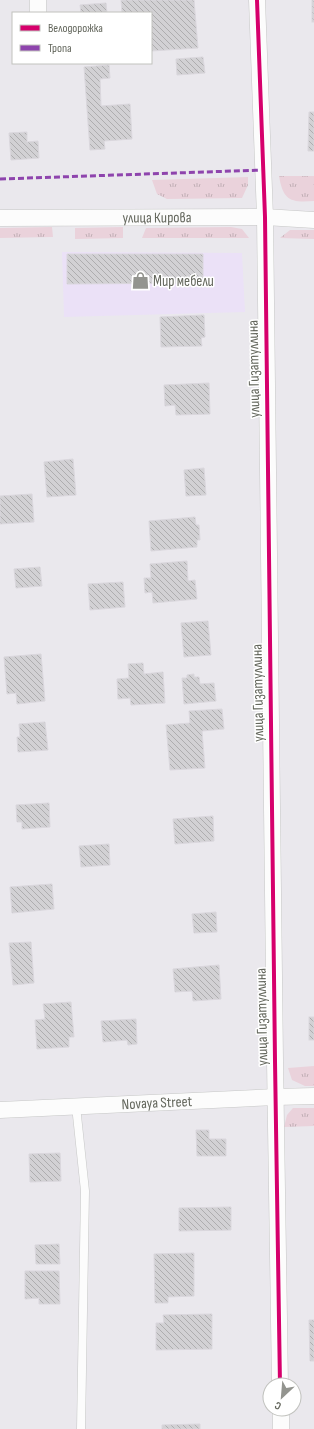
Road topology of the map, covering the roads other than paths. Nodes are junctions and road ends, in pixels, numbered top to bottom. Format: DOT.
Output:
graph roads {
  1 [pos="38,0"];
  2 [pos="258,0"];
  3 [pos="38,12"];
  4 [pos="265,217"];
  5 [pos="0,218"];
  6 [pos="314,220"];
  7 [pos="314,1096"];
  8 [pos="276,1097"];
  9 [pos="76,1106"];
  10 [pos="0,1110"];
  11 [pos="280,1377"];
  12 [pos="281,1417"];
  13 [pos="80,1429"];
  14 [pos="281,1429"];
  1 -- 3 [label="street"];
  2 -- 4 [label="street, улица Гизатуллина"];
  4 -- 5 [label="street, улица Кирова"];
  4 -- 6 [label="street, улица Кирова"];
  4 -- 8 [label="street, улица Гизатуллина"];
  7 -- 8 [label="street, Novaya Street"];
  8 -- 9 [label="street, Novaya Street"];
  8 -- 11 [label="street, улица Гизатуллина"];
  9 -- 10 [label="street, Novaya Street"];
  9 -- 13 [label="lane"];
  12 -- 14 [label="street"];
}
